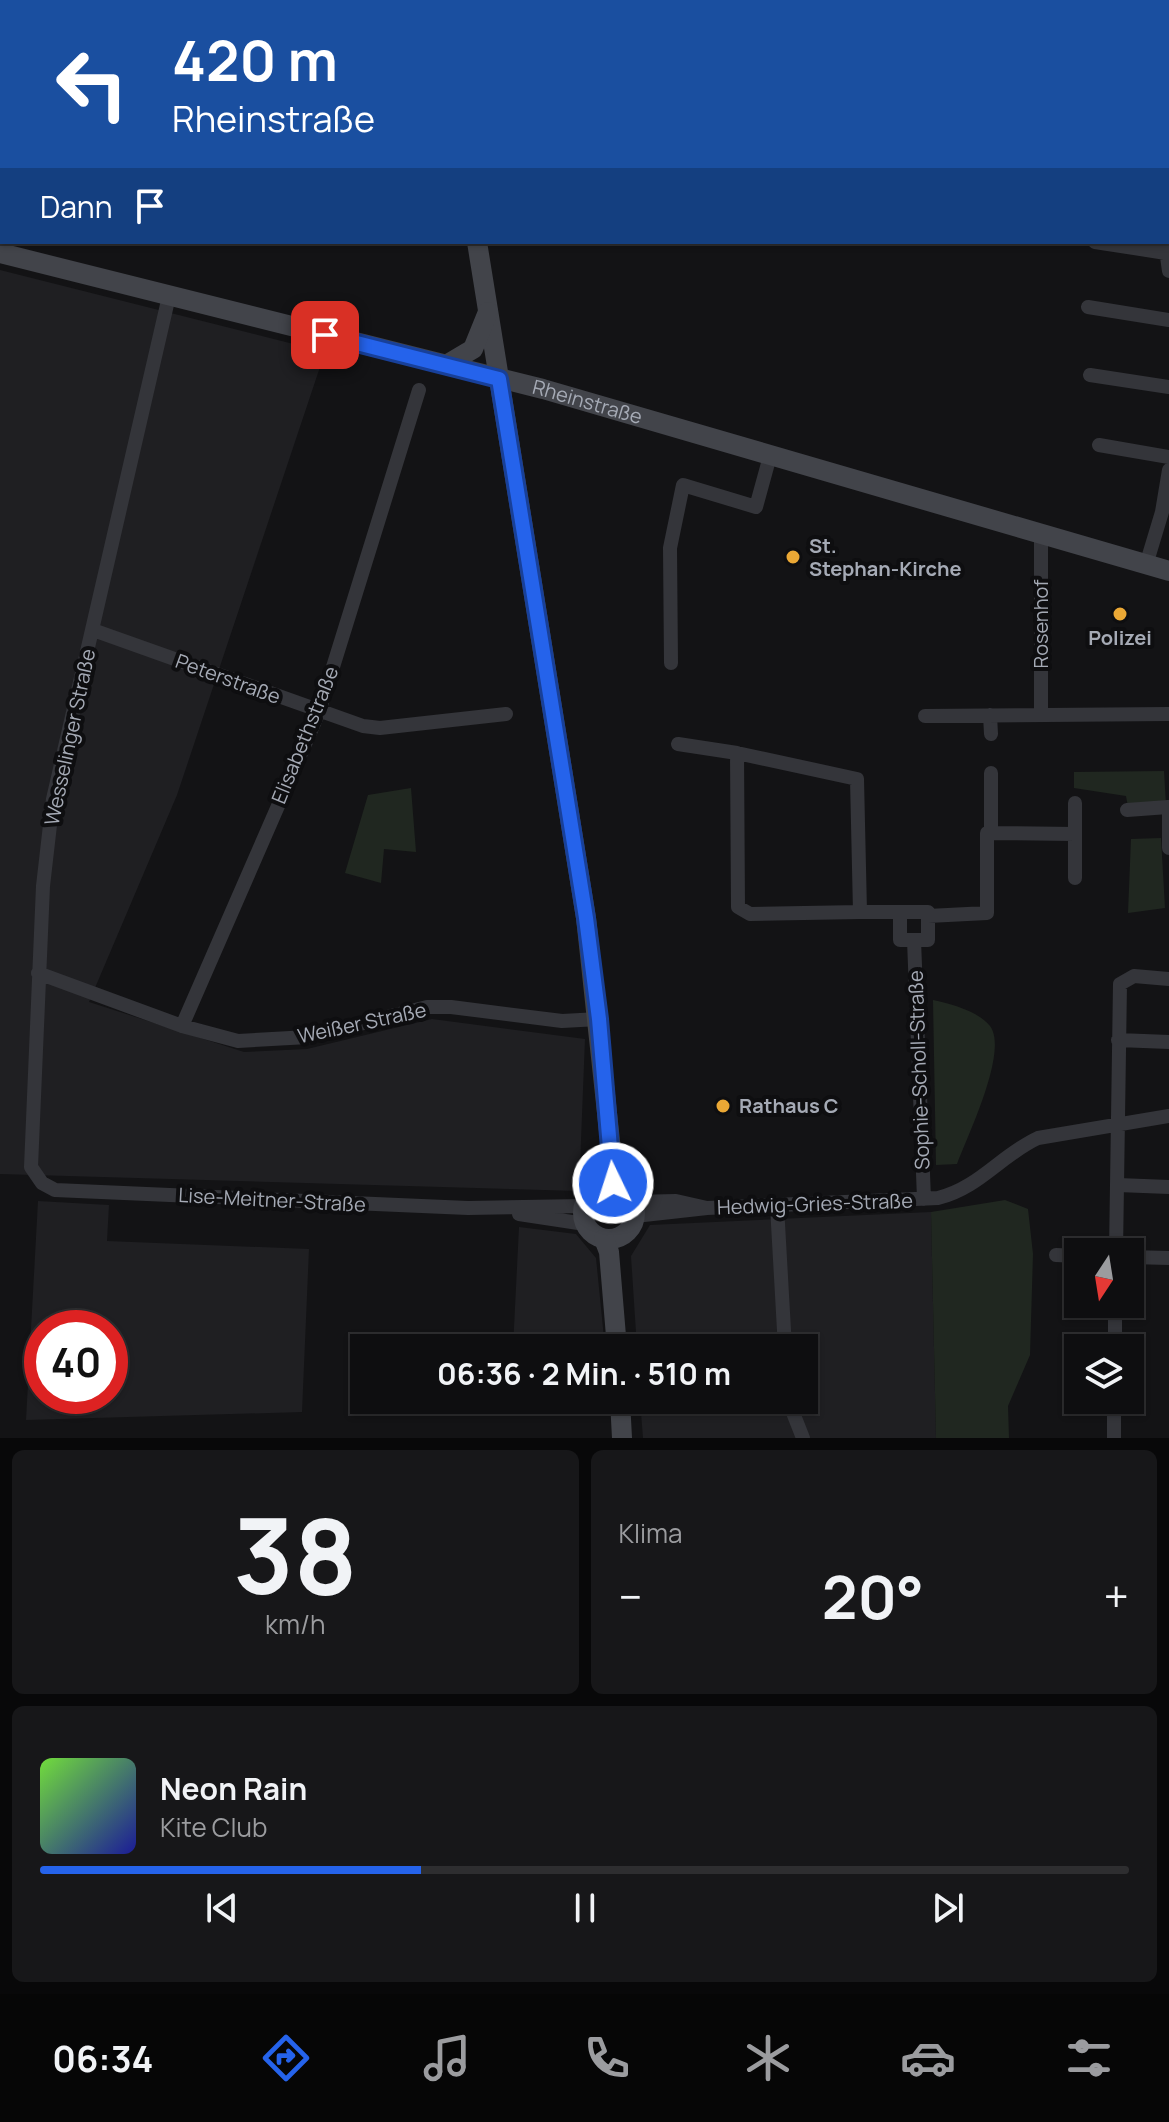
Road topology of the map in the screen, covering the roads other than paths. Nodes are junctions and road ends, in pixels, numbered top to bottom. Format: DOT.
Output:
graph roads {
  1 [pos="477,244"];
  2 [pos="1118,244"];
  3 [pos="1165,248"];
  4 [pos="0,253"];
  5 [pos="1169,271"];
  6 [pos="169,296"];
  7 [pos="1088,307"];
  8 [pos="489,308"];
  9 [pos="1169,320"];
  10 [pos="446,365"];
  11 [pos="1090,375"];
  12 [pos="499,379"];
  13 [pos="1169,387"];
  14 [pos="419,390"];
  15 [pos="1099,445"];
  16 [pos="770,456"];
  17 [pos="1169,457"];
  18 [pos="1169,470"];
  19 [pos="1041,535"];
  20 [pos="1146,565"];
  21 [pos="1169,571"];
  22 [pos="93,630"];
  23 [pos="671,663"];
  24 [pos="319,712"];
  25 [pos="506,714"];
  26 [pos="1041,714"];
  27 [pos="1169,714"];
  28 [pos="990,715"];
  29 [pos="925,716"];
  30 [pos="991,734"];
  31 [pos="678,744"];
  32 [pos="737,753"];
  33 [pos="991,773"];
  34 [pos="1075,803"];
  35 [pos="1169,807"];
  36 [pos="1127,810"];
  37 [pos="991,833"];
  38 [pos="1075,834"];
  39 [pos="1169,848"];
  40 [pos="1075,878"];
  41 [pos="860,912"];
  42 [pos="900,912"];
  43 [pos="928,916"];
  44 [pos="914,940"];
  45 [pos="38,973"];
  46 [pos="1169,979"];
  47 [pos="599,1019"];
  48 [pos="182,1026"];
  49 [pos="1118,1040"];
  50 [pos="1169,1042"];
  51 [pos="1169,1116"];
  52 [pos="1118,1125"];
  53 [pos="42,1183"];
  54 [pos="1118,1185"];
  55 [pos="1169,1187"];
  56 [pos="924,1199"];
  57 [pos="595,1202"];
  58 [pos="777,1206"];
  59 [pos="634,1209"];
  60 [pos="614,1237"];
  61 [pos="1116,1238"];
  62 [pos="1056,1255"];
  63 [pos="1064,1255"];
  64 [pos="1144,1257"];
  65 [pos="1169,1258"];
  66 [pos="616,1334"];
  67 [pos="784,1334"];
  68 [pos="621,1414"];
  69 [pos="794,1414"];
  70 [pos="1114,1414"];
  71 [pos="622,1438"];
  72 [pos="803,1438"];
  73 [pos="1114,1438"];
  1 -- 8 [label="street"];
  2 -- 3 [label="street"];
  3 -- 5 [label="street"];
  4 -- 6 [label="street, Rheinstraße"];
  6 -- 10 [label="street, Rheinstraße"];
  6 -- 22 [label="street, Wesselinger Straße"];
  7 -- 9 [label="street"];
  8 -- 10 [label="street"];
  8 -- 12 [label="street"];
  10 -- 12 [label="street, Rheinstraße"];
  11 -- 13 [label="street"];
  12 -- 16 [label="street, Rheinstraße"];
  12 -- 47 [label="street"];
  14 -- 24 [label="street, Elisabethstraße"];
  15 -- 17 [label="street"];
  16 -- 19 [label="street, Rheinstraße"];
  16 -- 23 [label="street"];
  18 -- 20 [label="street"];
  19 -- 20 [label="street, Rheinstraße"];
  19 -- 26 [label="street, Rosenhof"];
  20 -- 21 [label="street, Rheinstraße"];
  22 -- 24 [label="street, Peterstraße"];
  22 -- 45 [label="street, Wesselinger Straße"];
  24 -- 25 [label="street, Peterstraße"];
  24 -- 48 [label="street, Elisabethstraße"];
  26 -- 27 [label="street"];
  26 -- 28 [label="street"];
  28 -- 29 [label="street"];
  28 -- 30 [label="street"];
  31 -- 32 [label="street"];
  32 -- 41 [label="street"];
  32 -- 41 [label="street"];
  33 -- 37 [label="street"];
  34 -- 38 [label="street"];
  35 -- 36 [label="street"];
  35 -- 39 [label="street"];
  37 -- 38 [label="street"];
  37 -- 43 [label="street"];
  38 -- 40 [label="street"];
  41 -- 42 [label="street"];
  42 -- 43 [label="street"];
  42 -- 44 [label="street, Sophie-Scholl-Straße"];
  43 -- 44 [label="street, Sophie-Scholl-Straße"];
  44 -- 56 [label="street, Sophie-Scholl-Straße"];
  45 -- 48 [label="street, Weißer Straße"];
  45 -- 53 [label="street, Wesselinger Straße"];
  46 -- 49 [label="street"];
  47 -- 48 [label="street, Weißer Straße"];
  47 -- 57 [label="street"];
  49 -- 50 [label="street"];
  49 -- 52 [label="street"];
  51 -- 52 [label="street, Hedwig-Gries-Straße"];
  52 -- 54 [label="street"];
  52 -- 56 [label="street, Hedwig-Gries-Straße"];
  53 -- 57 [label="street, Lise-Meitner-Straße"];
  54 -- 55 [label="street"];
  54 -- 61 [label="street"];
  56 -- 58 [label="street, Hedwig-Gries-Straße"];
  57 -- 59 [label="street"];
  57 -- 60 [label="street"];
  58 -- 59 [label="street, Hedwig-Gries-Straße"];
  58 -- 67 [label="street"];
  59 -- 60 [label="street"];
  60 -- 66 [label="street"];
  62 -- 63 [label="street"];
  64 -- 65 [label="street"];
  68 -- 71 [label="street"];
  69 -- 72 [label="street"];
  70 -- 73 [label="street"];
}
